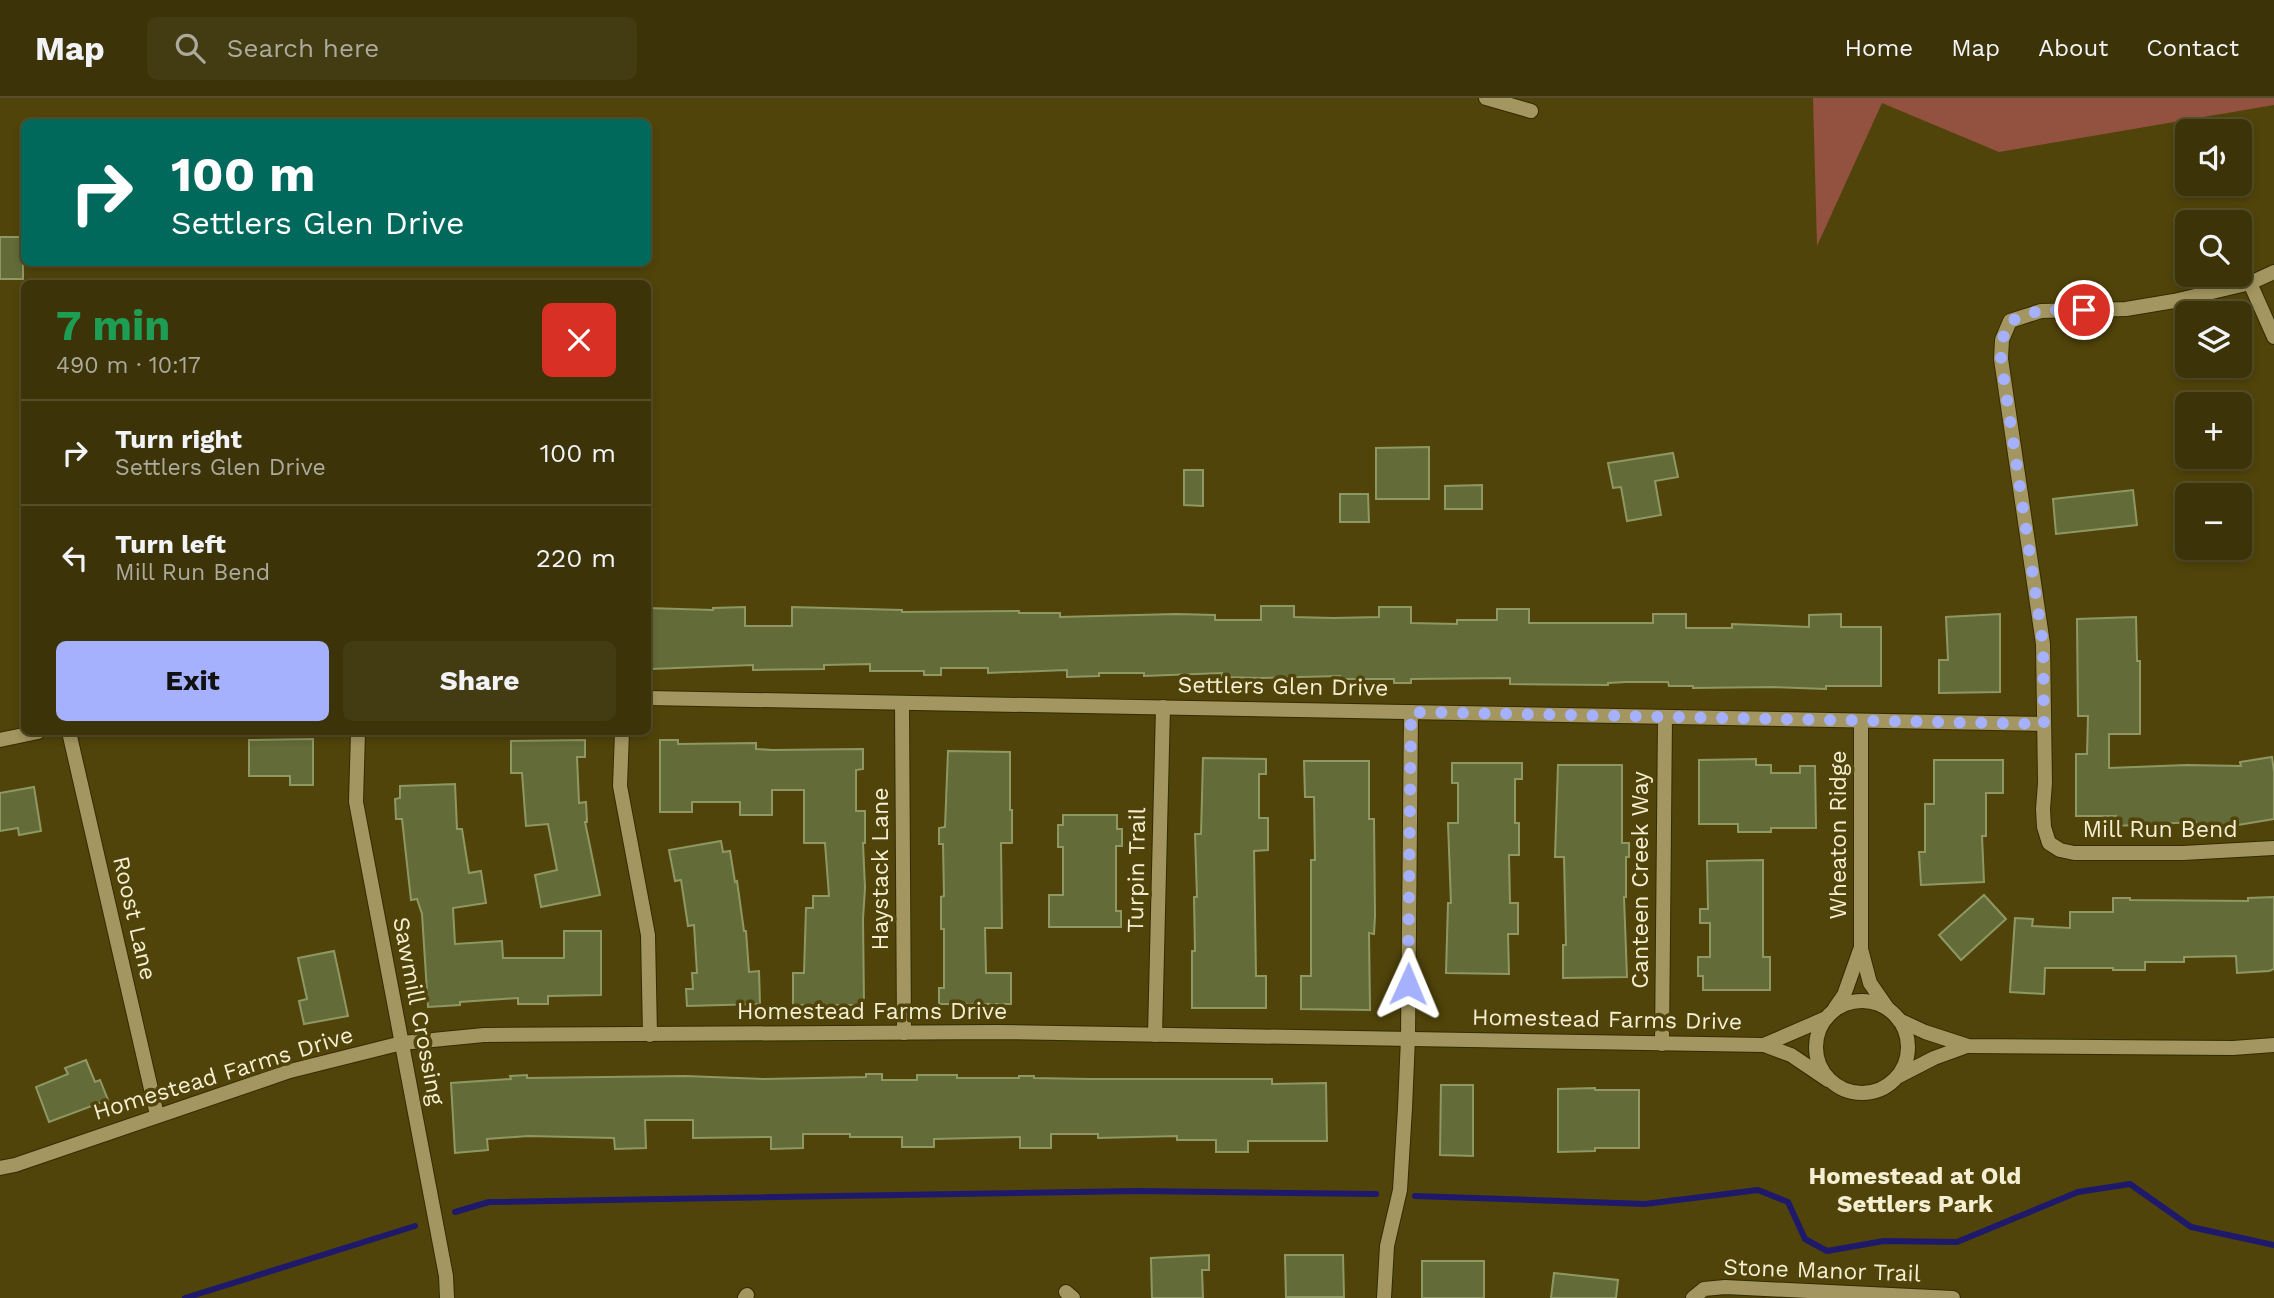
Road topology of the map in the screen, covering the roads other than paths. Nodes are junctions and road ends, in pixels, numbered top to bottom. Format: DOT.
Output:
graph roads {
  1 [pos="1486,98"];
  2 [pos="1531,111"];
  3 [pos="2274,272"];
  4 [pos="2252,282"];
  5 [pos="2233,287"];
  6 [pos="2252,287"];
  7 [pos="2274,337"];
  8 [pos="651,698"];
  9 [pos="902,704"];
  10 [pos="1163,706"];
  11 [pos="1411,712"];
  12 [pos="1665,717"];
  13 [pos="1861,721"];
  14 [pos="2044,724"];
  15 [pos="24,735"];
  16 [pos="70,735"];
  17 [pos="358,735"];
  18 [pos="622,735"];
  19 [pos="0,740"];
  20 [pos="2274,848"];
  21 [pos="1861,949"];
  22 [pos="1894,1014"];
  23 [pos="1828,1015"];
  24 [pos="904,1033"];
  25 [pos="650,1035"];
  26 [pos="1155,1035"];
  27 [pos="1408,1038"];
  28 [pos="402,1043"];
  29 [pos="1662,1044"];
  30 [pos="1764,1045"];
  31 [pos="2274,1045"];
  32 [pos="1968,1046"];
  33 [pos="1898,1076"];
  34 [pos="1828,1080"];
  35 [pos="157,1115"];
  36 [pos="0,1168"];
  37 [pos="1929,1297"];
  38 [pos="447,1298"];
  39 [pos="1384,1298"];
  40 [pos="1693,1298"];
  41 [pos="1953,1298"];
  1 -- 2 [label="street"];
  3 -- 4 [label="street, Mill Run Bend"];
  5 -- 14 [label="street, Mill Run Bend"];
  6 -- 7 [label="street"];
  8 -- 9 [label="street, Settlers Glen Drive"];
  9 -- 10 [label="street, Settlers Glen Drive"];
  9 -- 24 [label="street, Haystack Lane"];
  10 -- 11 [label="street, Settlers Glen Drive"];
  10 -- 26 [label="street, Turpin Trail"];
  11 -- 12 [label="street, Settlers Glen Drive"];
  11 -- 27 [label="street"];
  12 -- 13 [label="street, Settlers Glen Drive"];
  12 -- 29 [label="street, Canteen Creek Way"];
  13 -- 14 [label="street, Settlers Glen Drive"];
  13 -- 21 [label="street, Wheaton Ridge"];
  14 -- 20 [label="street, Mill Run Bend"];
  15 -- 19 [label="street"];
  16 -- 35 [label="street, Roost Lane"];
  17 -- 28 [label="street, Sawmill Crossing"];
  18 -- 25 [label="street"];
  21 -- 22 [label="street, Wheaton Ridge"];
  21 -- 23 [label="street, Wheaton Ridge"];
  22 -- 23 [label="street, Homestead Farms Drive"];
  22 -- 32 [label="street, Homestead Farms Drive"];
  22 -- 33 [label="street"];
  23 -- 30 [label="street, Homestead Farms Drive"];
  23 -- 34 [label="street"];
  24 -- 25 [label="street, Homestead Farms Drive"];
  24 -- 26 [label="street, Homestead Farms Drive"];
  25 -- 28 [label="street, Homestead Farms Drive"];
  26 -- 27 [label="street, Homestead Farms Drive"];
  27 -- 29 [label="street, Homestead Farms Drive"];
  27 -- 39 [label="street"];
  28 -- 35 [label="street, Homestead Farms Drive"];
  28 -- 38 [label="street, Sawmill Crossing"];
  29 -- 30 [label="street, Homestead Farms Drive"];
  30 -- 34 [label="street, Homestead Farms Drive"];
  31 -- 32 [label="street, Homestead Farms Drive"];
  32 -- 33 [label="street, Homestead Farms Drive"];
  33 -- 34 [label="street, Homestead Farms Drive"];
  35 -- 36 [label="street, Homestead Farms Drive"];
  37 -- 40 [label="street, Stone Manor Trail"];
  37 -- 41 [label="street, Stone Manor Trail"];
}
